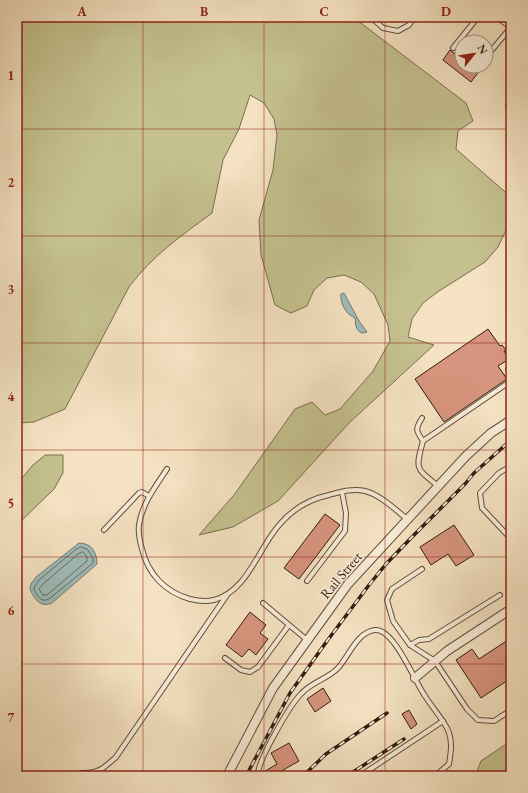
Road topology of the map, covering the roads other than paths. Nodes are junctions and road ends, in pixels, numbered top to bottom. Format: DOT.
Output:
graph roads {
  1 [pos="371,17"];
  2 [pos="414,17"];
  3 [pos="478,17"];
  4 [pos="500,17"];
  5 [pos="511,26"];
  6 [pos="494,47"];
  7 [pos="453,48"];
  8 [pos="511,101"];
  9 [pos="508,106"];
  10 [pos="511,381"];
  11 [pos="422,418"];
  12 [pos="511,420"];
  13 [pos="422,441"];
  14 [pos="511,466"];
  15 [pos="167,469"];
  16 [pos="438,486"];
  17 [pos="342,492"];
  18 [pos="149,496"];
  19 [pos="407,519"];
  20 [pos="511,529"];
  21 [pos="104,530"];
  22 [pos="511,540"];
  23 [pos="422,569"];
  24 [pos="307,581"];
  25 [pos="227,595"];
  26 [pos="500,595"];
  27 [pos="262,603"];
  28 [pos="511,609"];
  29 [pos="289,625"];
  30 [pos="308,640"];
  31 [pos="410,644"];
  32 [pos="225,658"];
  33 [pos="435,661"];
  34 [pos="414,678"];
  35 [pos="511,710"];
  36 [pos="443,721"];
  37 [pos="81,773"];
  38 [pos="227,776"];
  39 [pos="258,776"];
  40 [pos="360,776"];
  41 [pos="435,776"];
  1 -- 2 [label="lane"];
  3 -- 7 [label="lane"];
  4 -- 5 [label="street"];
  5 -- 6 [label="lane"];
  8 -- 9 [label="lane"];
  10 -- 13 [label="lane"];
  11 -- 13 [label="lane"];
  12 -- 16 [label="street, Rail Street"];
  13 -- 16 [label="lane"];
  14 -- 22 [label="lane"];
  15 -- 18 [label="lane"];
  16 -- 19 [label="street, Rail Street"];
  17 -- 19 [label="lane"];
  17 -- 24 [label="lane"];
  17 -- 25 [label="lane"];
  18 -- 21 [label="lane"];
  18 -- 25 [label="lane"];
  19 -- 30 [label="street, Rail Street"];
  20 -- 22 [label="lane"];
  23 -- 31 [label="lane"];
  25 -- 37 [label="lane"];
  26 -- 31 [label="lane"];
  27 -- 29 [label="lane"];
  28 -- 33 [label="street"];
  29 -- 30 [label="lane"];
  29 -- 32 [label="lane"];
  30 -- 38 [label="street, Rail Street"];
  31 -- 33 [label="lane"];
  33 -- 34 [label="street"];
  33 -- 35 [label="lane"];
  34 -- 36 [label="lane"];
  34 -- 39 [label="lane"];
  36 -- 40 [label="lane"];
  36 -- 41 [label="lane"];
}
